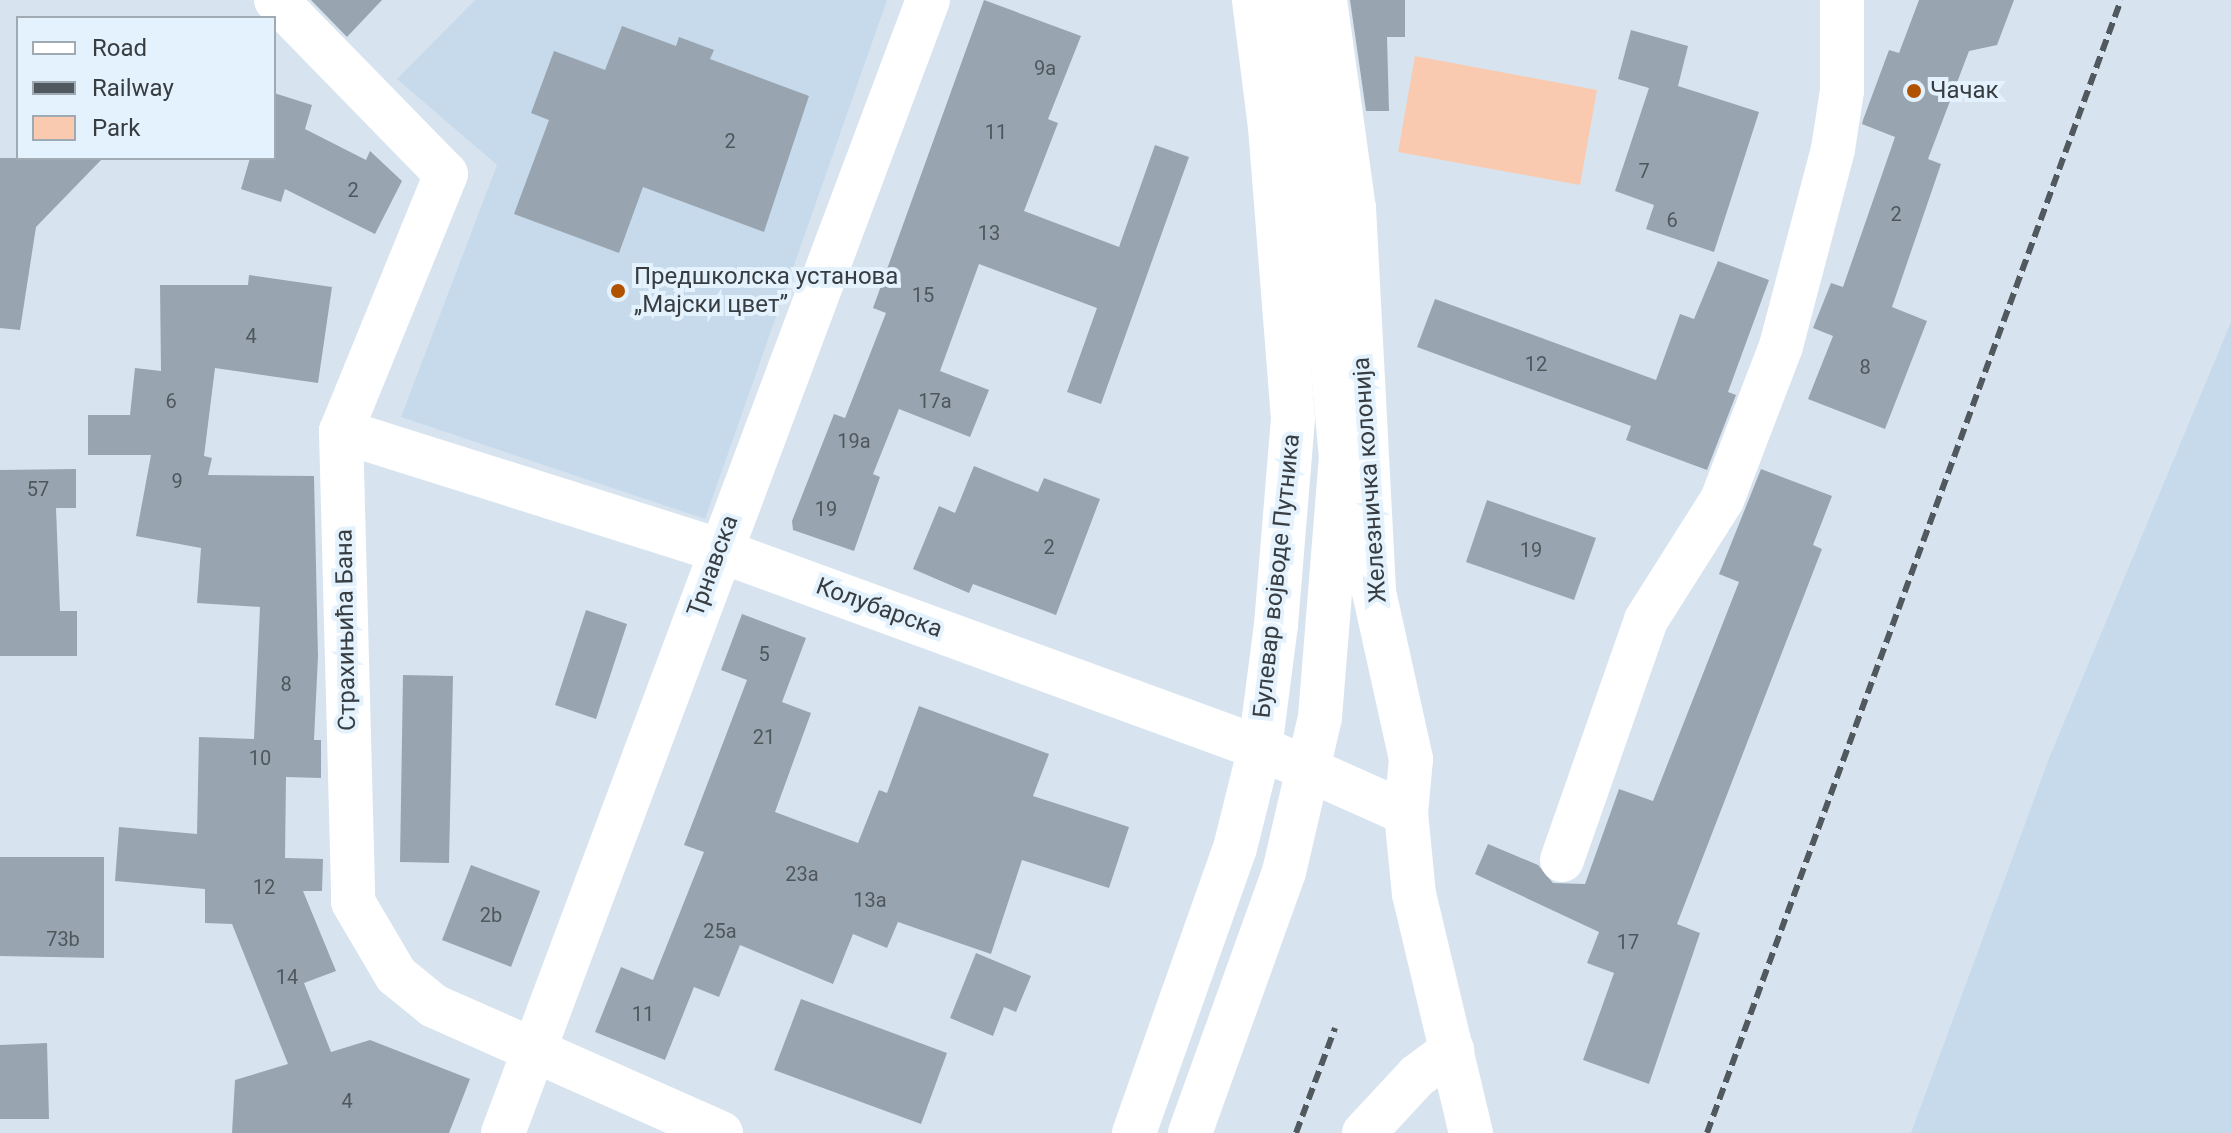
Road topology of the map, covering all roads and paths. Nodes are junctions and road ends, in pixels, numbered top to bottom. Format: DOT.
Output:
graph roads {
  1 [pos="276,0"];
  2 [pos="928,0"];
  3 [pos="1254,0"];
  4 [pos="1295,0"];
  5 [pos="1325,0"];
  6 [pos="1842,0"];
  7 [pos="341,431"];
  8 [pos="718,550"];
  9 [pos="1260,748"];
  10 [pos="1310,770"];
  11 [pos="1406,813"];
  12 [pos="1562,860"];
  13 [pos="1452,1050"];
  14 [pos="533,1053"];
  15 [pos="503,1133"];
  16 [pos="721,1133"];
  17 [pos="1134,1133"];
  18 [pos="1190,1133"];
  19 [pos="1364,1133"];
  20 [pos="1471,1133"];
  1 -- 7 [label="street, Страхињића Бана"];
  2 -- 8 [label="street, Трнавска"];
  3 -- 9 [label="street, Булевар војводе Путника"];
  4 -- 10 [label="street, Булевар војводе Путника"];
  5 -- 11 [label="street, Железничка колонија"];
  6 -- 12 [label="street"];
  7 -- 8 [label="street, Колубарска"];
  7 -- 14 [label="street, Страхињића Бана"];
  8 -- 9 [label="street, Колубарска"];
  8 -- 14 [label="street, Трнавска"];
  9 -- 10 [label="street, Колубарска"];
  9 -- 17 [label="street, Булевар војводе Путника"];
  10 -- 11 [label="street, Колубарска"];
  10 -- 18 [label="street, Булевар војводе Путника"];
  11 -- 13 [label="street, Железничка колонија"];
  13 -- 19 [label="street"];
  13 -- 20 [label="street, Железничка колонија"];
  14 -- 15 [label="street, Трнавска"];
  14 -- 16 [label="street, Страхињића Бана"];
}
